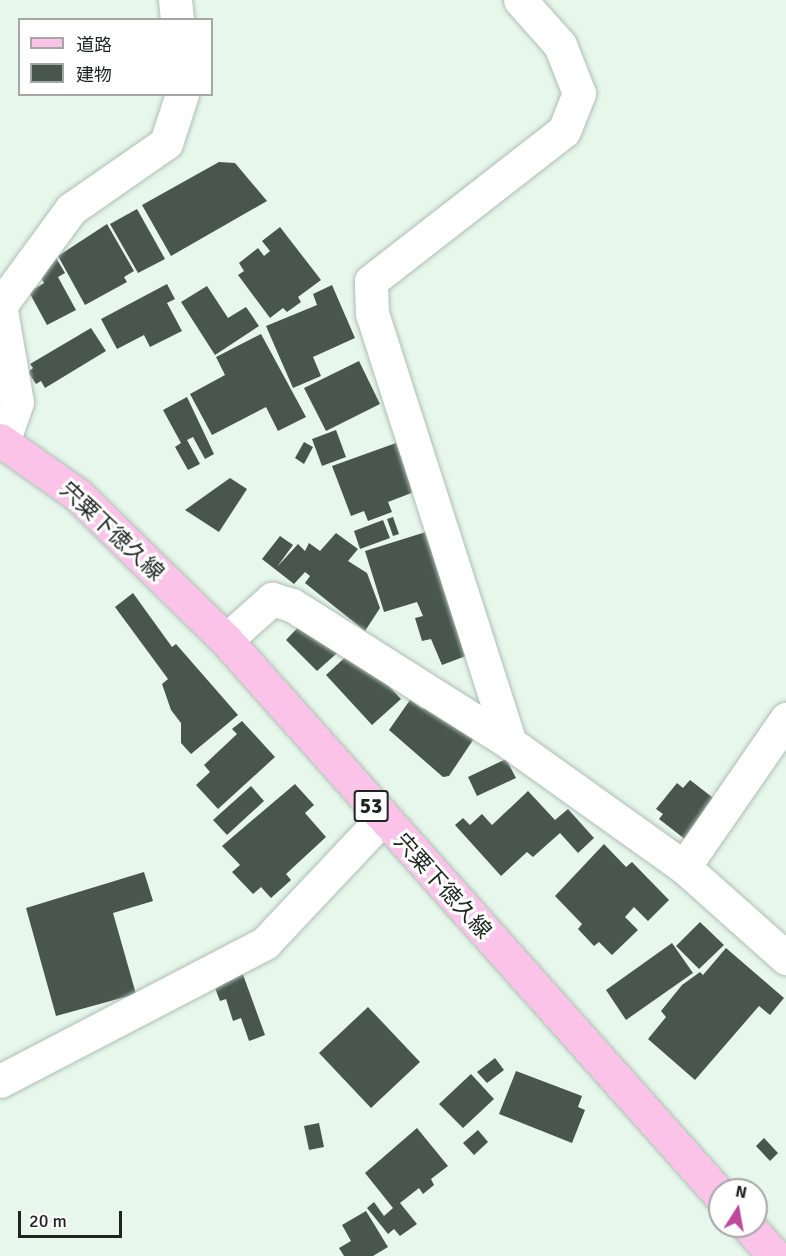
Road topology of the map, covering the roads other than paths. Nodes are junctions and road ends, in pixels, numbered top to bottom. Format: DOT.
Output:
graph roads {
  1 [pos="175,0"];
  2 [pos="520,0"];
  3 [pos="177,18"];
  4 [pos="181,96"];
  5 [pos="0,306"];
  6 [pos="2,441"];
  7 [pos="226,639"];
  8 [pos="786,719"];
  9 [pos="510,744"];
  10 [pos="382,819"];
  11 [pos="684,867"];
  12 [pos="786,958"];
  13 [pos="0,1081"];
  14 [pos="708,1182"];
  15 [pos="759,1238"];
  16 [pos="775,1256"];
  1 -- 3 [label="street"];
  2 -- 9 [label="street"];
  4 -- 5 [label="street"];
  5 -- 6 [label="street"];
  6 -- 7 [label="main road, 宍粟下徳久線 / 53"];
  7 -- 9 [label="street"];
  7 -- 10 [label="main road, 宍粟下徳久線 / 53"];
  8 -- 11 [label="street"];
  9 -- 11 [label="street"];
  10 -- 13 [label="street"];
  10 -- 14 [label="main road, 宍粟下徳久線 / 53"];
  11 -- 12 [label="street"];
  15 -- 16 [label="main road"];
}
